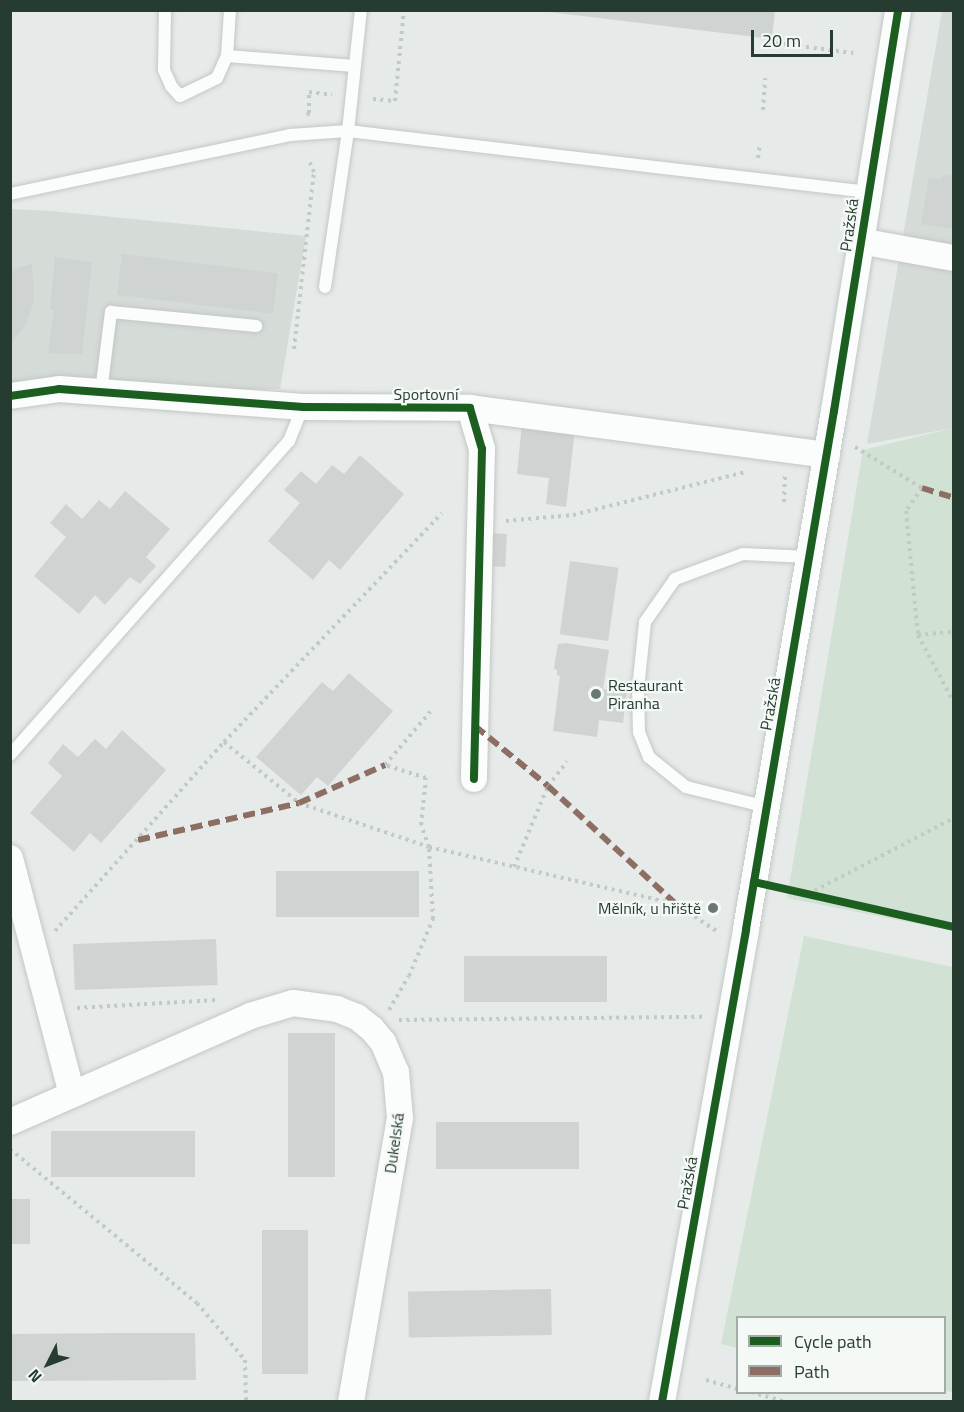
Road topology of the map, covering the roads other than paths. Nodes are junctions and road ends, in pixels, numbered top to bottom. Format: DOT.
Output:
graph roads {
  1 [pos="165,10"];
  2 [pos="230,10"];
  3 [pos="361,10"];
  4 [pos="897,10"];
  5 [pos="227,56"];
  6 [pos="355,66"];
  7 [pos="348,131"];
  8 [pos="868,192"];
  9 [pos="10,194"];
  10 [pos="860,241"];
  11 [pos="954,258"];
  12 [pos="325,287"];
  13 [pos="256,326"];
  14 [pos="101,392"];
  15 [pos="10,396"];
  16 [pos="303,407"];
  17 [pos="470,408"];
  18 [pos="826,455"];
  19 [pos="809,557"];
  20 [pos="10,755"];
  21 [pos="474,779"];
  22 [pos="767,807"];
  23 [pos="10,858"];
  24 [pos="72,1094"];
  25 [pos="10,1122"];
  26 [pos="351,1401"];
  27 [pos="662,1401"];
  1 -- 5 [label="lane"];
  2 -- 5 [label="lane"];
  3 -- 6 [label="lane"];
  4 -- 8 [label="street, Pražská"];
  5 -- 6 [label="lane"];
  6 -- 7 [label="lane"];
  7 -- 8 [label="lane"];
  7 -- 9 [label="lane"];
  7 -- 12 [label="lane"];
  8 -- 10 [label="street, Pražská"];
  10 -- 11 [label="street"];
  10 -- 18 [label="street, Pražská"];
  13 -- 14 [label="lane"];
  14 -- 15 [label="street, Sportovní"];
  14 -- 16 [label="street, Sportovní"];
  16 -- 17 [label="street, Sportovní"];
  16 -- 20 [label="lane"];
  17 -- 18 [label="street, Sportovní"];
  17 -- 21 [label="street, Sportovní"];
  18 -- 19 [label="street, Pražská"];
  19 -- 22 [label="street, Pražská"];
  19 -- 22 [label="lane"];
  22 -- 27 [label="street, Pražská"];
  23 -- 24 [label="street"];
  24 -- 25 [label="street, Dukelská"];
  24 -- 26 [label="street, Dukelská"];
}
